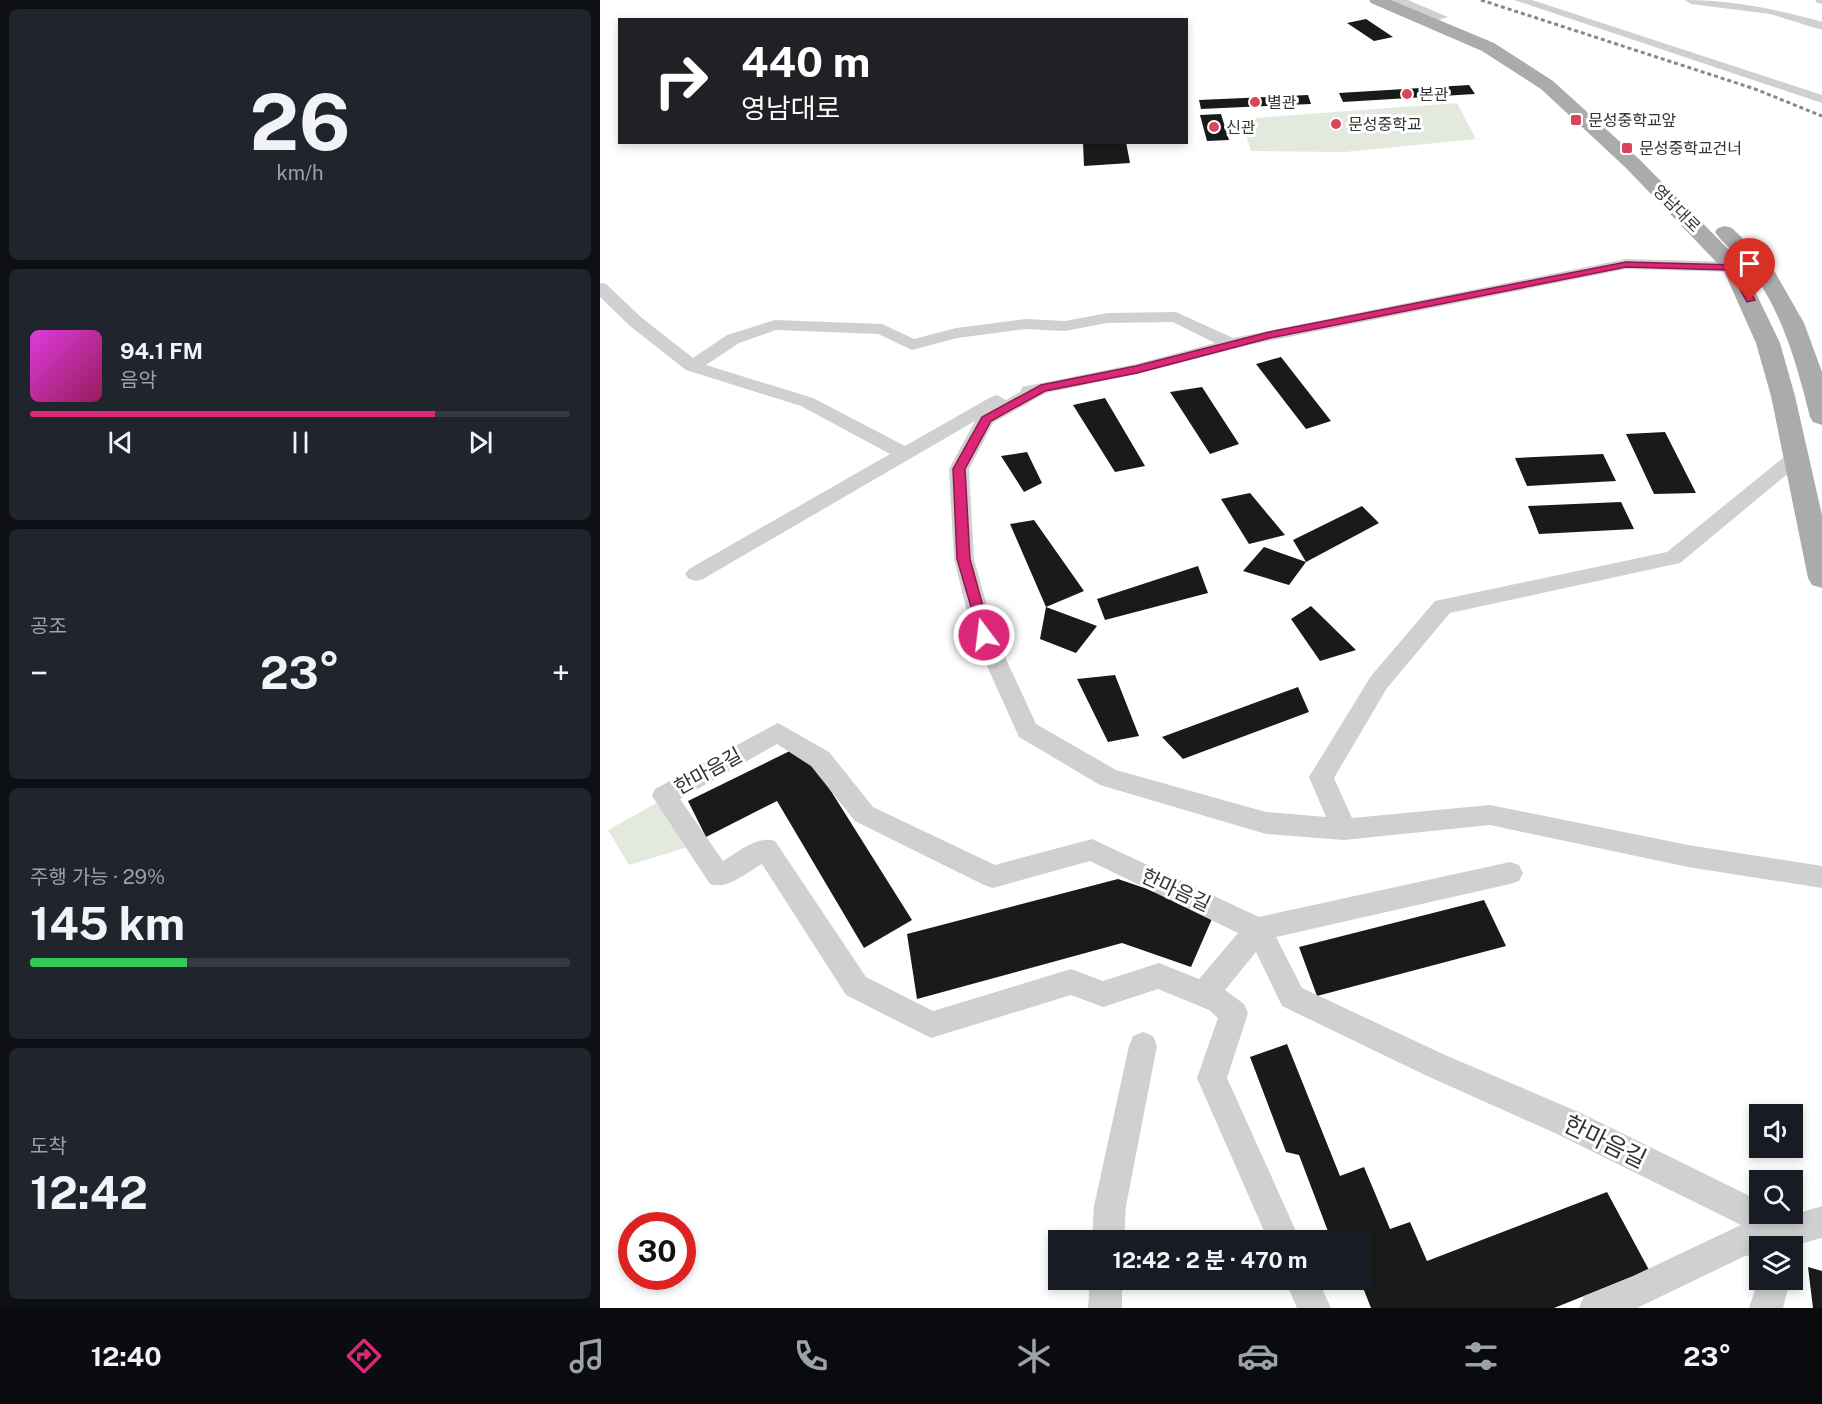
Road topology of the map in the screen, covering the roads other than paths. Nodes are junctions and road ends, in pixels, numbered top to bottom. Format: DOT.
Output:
graph roads {
  1 [pos="1377,0"];
  2 [pos="1397,0"];
  3 [pos="1404,0"];
  4 [pos="1520,0"];
  5 [pos="1691,0"];
  6 [pos="1442,17"];
  7 [pos="1822,27"];
  8 [pos="1822,99"];
  9 [pos="1595,103"];
  10 [pos="1611,117"];
  11 [pos="1733,267"];
  12 [pos="600,288"];
  13 [pos="1232,344"];
  14 [pos="692,366"];
  15 [pos="1041,388"];
  16 [pos="1822,417"];
  17 [pos="905,454"];
  18 [pos="1796,457"];
  19 [pos="696,574"];
  20 [pos="1822,578"];
  21 [pos="1344,829"];
  22 [pos="1510,873"];
  23 [pos="1822,877"];
  24 [pos="1258,929"];
  25 [pos="1203,995"];
  26 [pos="1143,1046"];
  27 [pos="1822,1222"];
  28 [pos="1109,1230"];
  29 [pos="1280,1230"];
  30 [pos="1780,1236"];
  31 [pos="1792,1236"];
  32 [pos="1749,1241"];
  33 [pos="1106,1290"];
  34 [pos="1306,1290"];
  35 [pos="1771,1290"];
  36 [pos="1105,1308"];
  37 [pos="1314,1308"];
  38 [pos="1596,1308"];
  39 [pos="1766,1308"];
  1 -- 11 [label="main road, 영남대로"];
  2 -- 6 [label="street"];
  3 -- 6 [label="main road"];
  4 -- 8 [label="street"];
  5 -- 7 [label="street"];
  6 -- 9 [label="main road"];
  10 -- 16 [label="main road, 영남대로"];
  11 -- 13 [label="street"];
  11 -- 18 [label="main road, 영남대로"];
  12 -- 14 [label="street"];
  13 -- 14 [label="street"];
  13 -- 15 [label="street"];
  14 -- 17 [label="street"];
  15 -- 17 [label="street"];
  15 -- 21 [label="street"];
  17 -- 19 [label="street"];
  18 -- 20 [label="main road, 영남대로"];
  18 -- 21 [label="street"];
  21 -- 23 [label="street"];
  22 -- 24 [label="street"];
  24 -- 25 [label="street"];
  24 -- 25 [label="street, 한마음길"];
  24 -- 30 [label="street, 한마음길"];
  25 -- 29 [label="street, 한마음길"];
  26 -- 28 [label="street"];
  27 -- 31 [label="street"];
  32 -- 38 [label="street"];
  33 -- 36 [label="street"];
  34 -- 37 [label="street"];
  35 -- 39 [label="street"];
}
